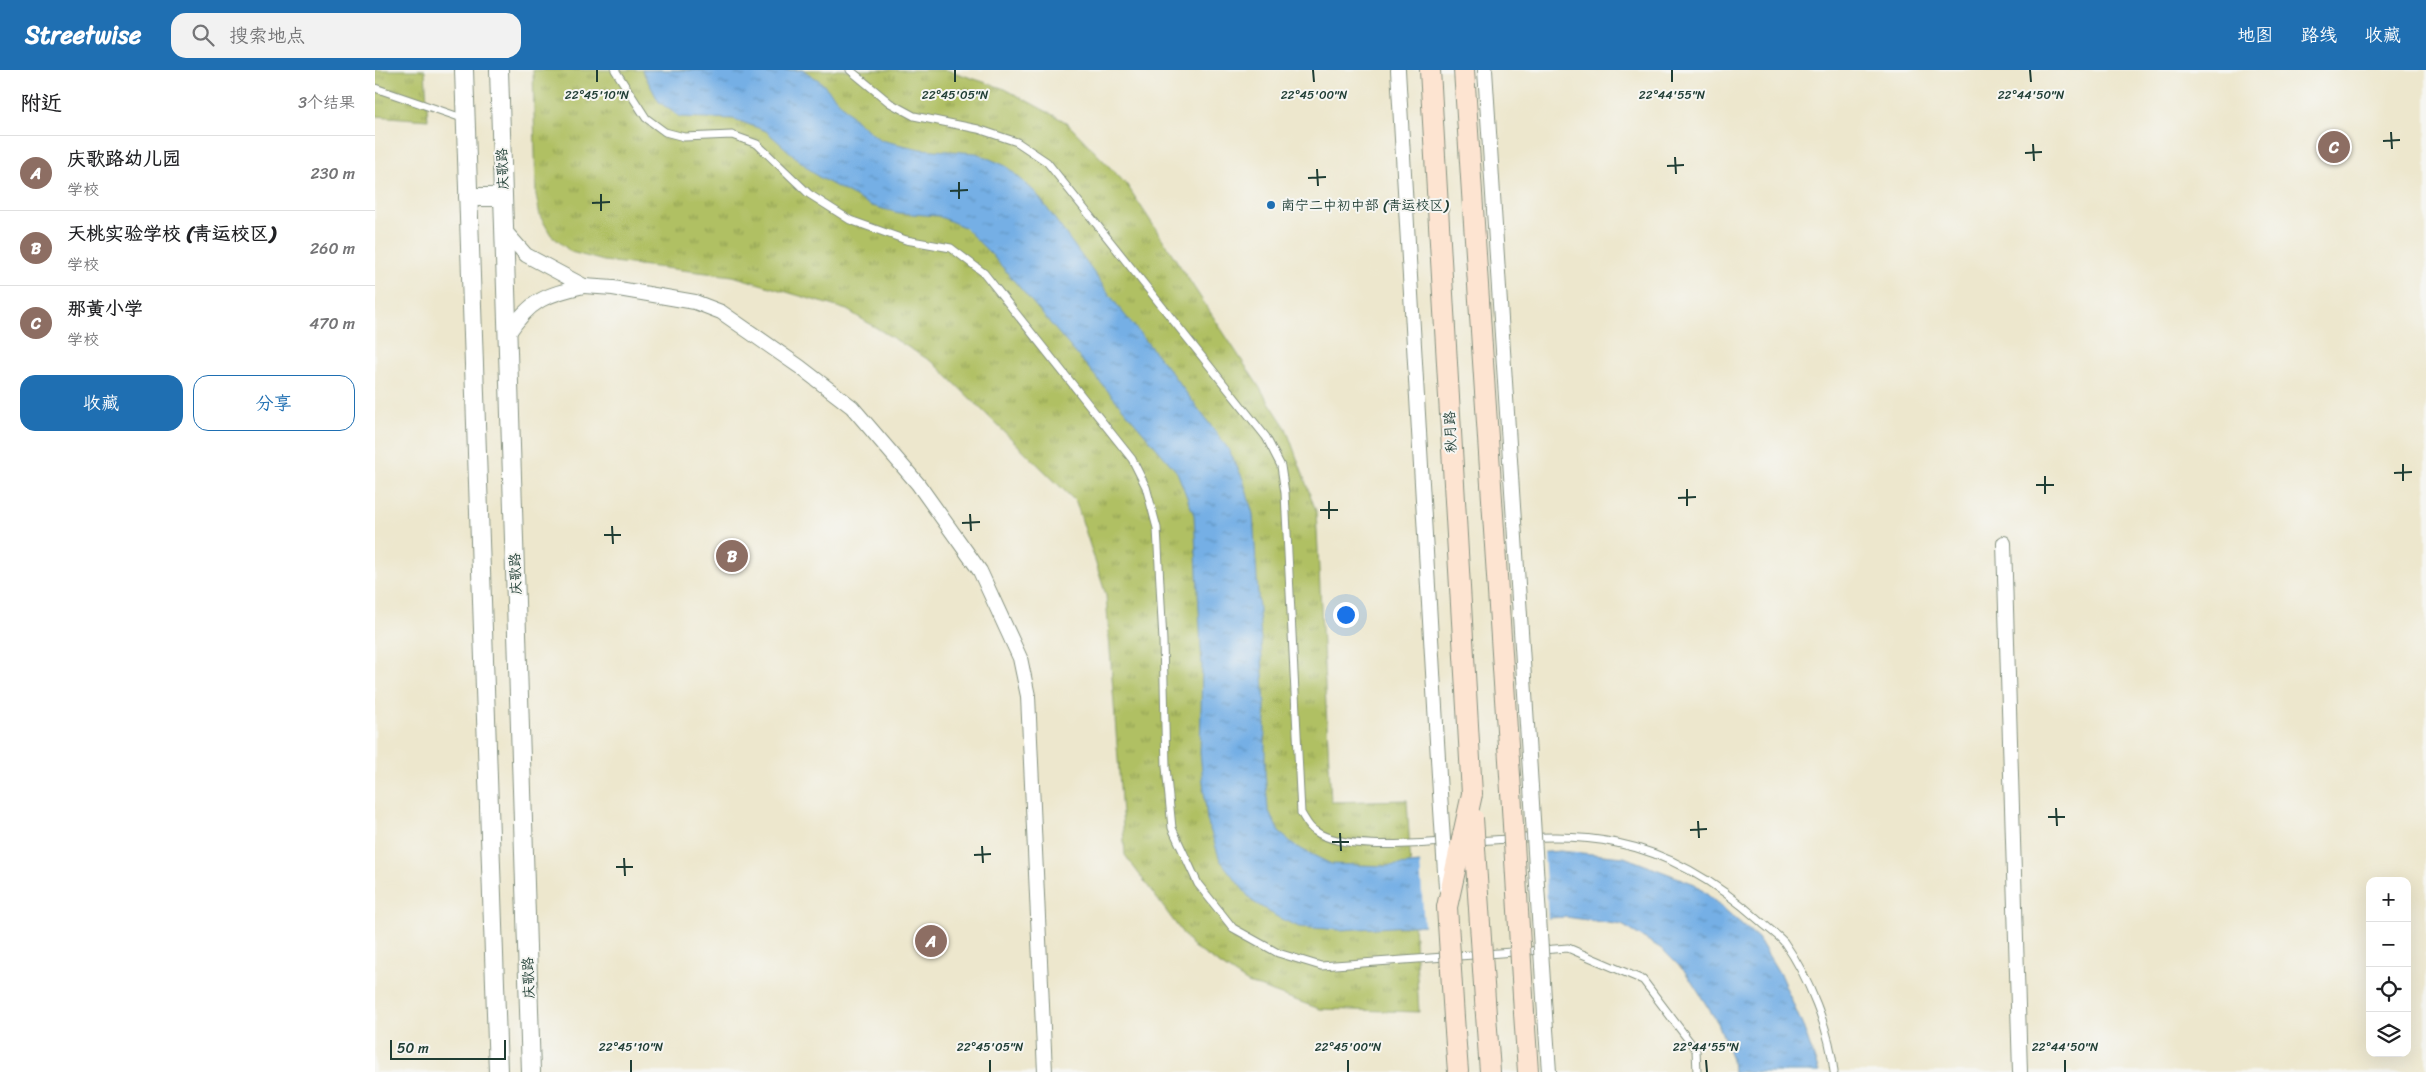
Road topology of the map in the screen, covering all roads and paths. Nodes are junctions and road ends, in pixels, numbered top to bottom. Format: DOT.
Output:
graph roads {
  1 [pos="615,70"];
  2 [pos="850,70"];
  3 [pos="1398,70"];
  4 [pos="1430,70"];
  5 [pos="1485,70"];
  6 [pos="1465,71"];
  7 [pos="464,73"];
  8 [pos="499,73"];
  9 [pos="375,88"];
  10 [pos="465,119"];
  11 [pos="468,197"];
  12 [pos="503,197"];
  13 [pos="505,230"];
  14 [pos="584,286"];
  15 [pos="508,334"];
  16 [pos="2004,543"];
  17 [pos="1472,794"];
  18 [pos="1447,842"];
  19 [pos="1457,842"];
  20 [pos="1447,907"];
  21 [pos="498,1072"];
  22 [pos="531,1072"];
  23 [pos="1045,1072"];
  24 [pos="1458,1072"];
  25 [pos="1490,1072"];
  26 [pos="1528,1072"];
  27 [pos="1549,1072"];
  28 [pos="1697,1072"];
  29 [pos="1835,1072"];
  30 [pos="2020,1072"];
  1 -- 28 [label="lane"];
  2 -- 18 [label="lane"];
  3 -- 20 [label="street, bridge"];
  4 -- 17 [label="main road, 秋月路"];
  5 -- 27 [label="street, bridge"];
  6 -- 26 [label="main road, bridge"];
  7 -- 10 [label="street"];
  8 -- 12 [label="street, 庆歌路"];
  9 -- 10 [label="lane"];
  10 -- 11 [label="street"];
  11 -- 12 [label="street"];
  11 -- 21 [label="street"];
  12 -- 13 [label="street, 庆歌路"];
  13 -- 14 [label="street"];
  13 -- 15 [label="street, 庆歌路"];
  14 -- 15 [label="street"];
  14 -- 23 [label="street"];
  15 -- 22 [label="street, 庆歌路"];
  16 -- 30 [label="street"];
  17 -- 20 [label="main road, bridge"];
  17 -- 25 [label="main road, 秋月路, bridge"];
  19 -- 29 [label="lane"];
  20 -- 24 [label="main road, bridge"];
}
